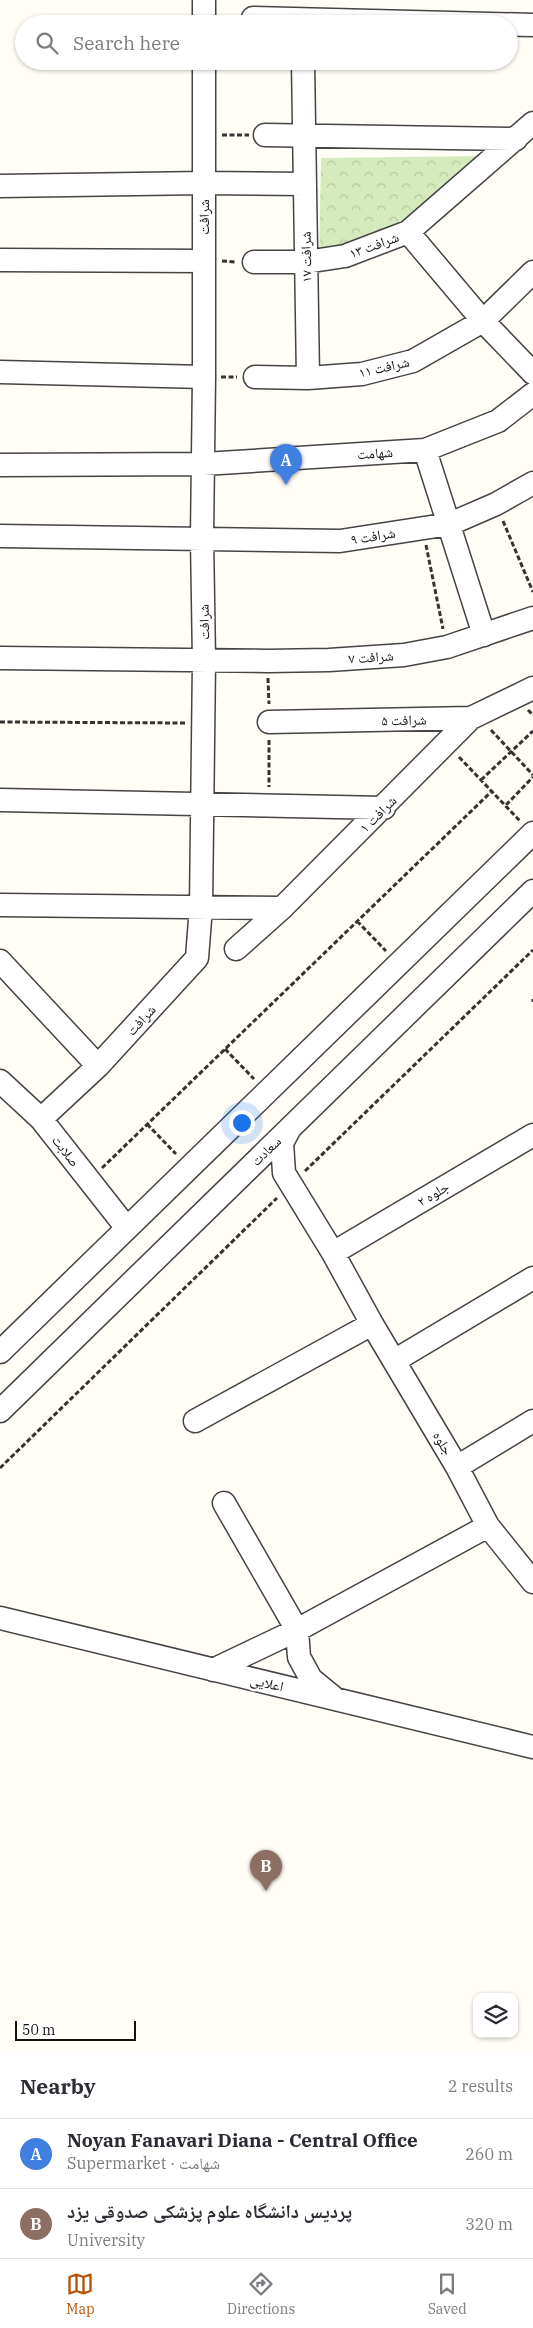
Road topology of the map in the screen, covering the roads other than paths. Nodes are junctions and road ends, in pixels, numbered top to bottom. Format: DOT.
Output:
graph roads {
  1 [pos="518,25"];
  2 [pos="533,25"];
  3 [pos="204,70"];
  4 [pos="303,70"];
  5 [pos="533,123"];
  6 [pos="265,135"];
  7 [pos="304,136"];
  8 [pos="516,139"];
  9 [pos="204,183"];
  10 [pos="304,184"];
  11 [pos="0,186"];
  12 [pos="408,232"];
  13 [pos="0,260"];
  14 [pos="204,261"];
  15 [pos="254,262"];
  16 [pos="306,262"];
  17 [pos="533,272"];
  18 [pos="483,321"];
  19 [pos="0,372"];
  20 [pos="533,373"];
  21 [pos="204,377"];
  22 [pos="255,377"];
  23 [pos="308,378"];
  24 [pos="533,394"];
  25 [pos="425,450"];
  26 [pos="204,464"];
  27 [pos="0,465"];
  28 [pos="533,483"];
  29 [pos="450,524"];
  30 [pos="0,536"];
  31 [pos="202,538"];
  32 [pos="533,618"];
  33 [pos="484,635"];
  34 [pos="0,658"];
  35 [pos="204,661"];
  36 [pos="533,688"];
  37 [pos="471,718"];
  38 [pos="269,722"];
  39 [pos="0,800"];
  40 [pos="202,803"];
  41 [pos="384,808"];
  42 [pos="533,833"];
  43 [pos="533,891"];
  44 [pos="0,905"];
  45 [pos="201,907"];
  46 [pos="282,908"];
  47 [pos="236,949"];
  48 [pos="0,961"];
  49 [pos="98,1066"];
  50 [pos="0,1081"];
  51 [pos="41,1119"];
  52 [pos="290,1127"];
  53 [pos="533,1134"];
  54 [pos="248,1169"];
  55 [pos="288,1179"];
  56 [pos="126,1227"];
  57 [pos="333,1253"];
  58 [pos="533,1278"];
  59 [pos="372,1324"];
  60 [pos="0,1352"];
  61 [pos="394,1361"];
  62 [pos="3,1403"];
  63 [pos="195,1421"];
  64 [pos="533,1421"];
  65 [pos="457,1467"];
  66 [pos="224,1503"];
  67 [pos="488,1526"];
  68 [pos="533,1582"];
  69 [pos="0,1618"];
  70 [pos="297,1630"];
  71 [pos="213,1670"];
  72 [pos="336,1699"];
  73 [pos="533,1747"];
  1 -- 2 [label="street"];
  3 -- 9 [label="street, شرافت"];
  4 -- 7 [label="street, شرافت ۱۷"];
  5 -- 8 [label="street, شرافت ۱۳"];
  6 -- 7 [label="street"];
  7 -- 8 [label="street"];
  7 -- 10 [label="street, شرافت ۱۷"];
  8 -- 12 [label="street, شرافت ۱۳"];
  9 -- 10 [label="street"];
  9 -- 11 [label="street"];
  9 -- 14 [label="street, شرافت"];
  10 -- 16 [label="street, شرافت ۱۷"];
  12 -- 16 [label="street, شرافت ۱۳"];
  12 -- 18 [label="street"];
  13 -- 14 [label="street"];
  14 -- 21 [label="street, شرافت"];
  15 -- 16 [label="street, شرافت ۱۳"];
  16 -- 23 [label="street, شرافت ۱۷"];
  17 -- 18 [label="street, شرافت ۱۱"];
  18 -- 20 [label="street"];
  18 -- 23 [label="street, شرافت ۱۱"];
  19 -- 21 [label="street"];
  21 -- 26 [label="street, شرافت"];
  22 -- 23 [label="street, شرافت ۱۱"];
  24 -- 25 [label="street, شهامت"];
  25 -- 26 [label="street, شهامت"];
  25 -- 29 [label="street"];
  26 -- 27 [label="street, شهامت"];
  26 -- 31 [label="street, شرافت"];
  28 -- 29 [label="street, شرافت ۹"];
  29 -- 31 [label="street, شرافت ۹"];
  29 -- 33 [label="street"];
  30 -- 31 [label="street, شرافت ۹"];
  31 -- 35 [label="street, شرافت"];
  32 -- 33 [label="street, شرافت ۷"];
  33 -- 35 [label="street, شرافت ۷"];
  34 -- 35 [label="street, شرافت ۷"];
  35 -- 40 [label="street, شرافت"];
  36 -- 37 [label="street, شرافت ۵"];
  37 -- 38 [label="street, شرافت ۵"];
  37 -- 41 [label="street, شرافت ۱"];
  39 -- 40 [label="street"];
  40 -- 41 [label="street"];
  40 -- 45 [label="street, شرافت"];
  41 -- 46 [label="street, شرافت ۱"];
  42 -- 56 [label="street"];
  43 -- 52 [label="street, سعادت"];
  44 -- 45 [label="street"];
  45 -- 46 [label="street"];
  45 -- 49 [label="street, شرافت"];
  46 -- 47 [label="street, شرافت ۱"];
  48 -- 49 [label="street"];
  49 -- 51 [label="street, شرافت"];
  50 -- 51 [label="street, صلابت"];
  51 -- 56 [label="street, صلابت"];
  52 -- 54 [label="street, سعادت"];
  52 -- 55 [label="street"];
  53 -- 57 [label="street, جلوه ۲"];
  54 -- 55 [label="street"];
  54 -- 62 [label="street, سعادت"];
  55 -- 57 [label="street, جلوه"];
  56 -- 60 [label="street"];
  57 -- 59 [label="street, جلوه"];
  58 -- 61 [label="street"];
  59 -- 61 [label="street, جلوه"];
  59 -- 63 [label="street"];
  61 -- 65 [label="street, جلوه"];
  64 -- 65 [label="street"];
  65 -- 67 [label="street, جلوه"];
  66 -- 70 [label="street"];
  67 -- 68 [label="street, جلوه"];
  67 -- 70 [label="street"];
  69 -- 71 [label="street, اعلایی"];
  70 -- 71 [label="street"];
  70 -- 72 [label="street"];
  71 -- 72 [label="street, اعلایی"];
  72 -- 73 [label="street, اعلایی"];
}
